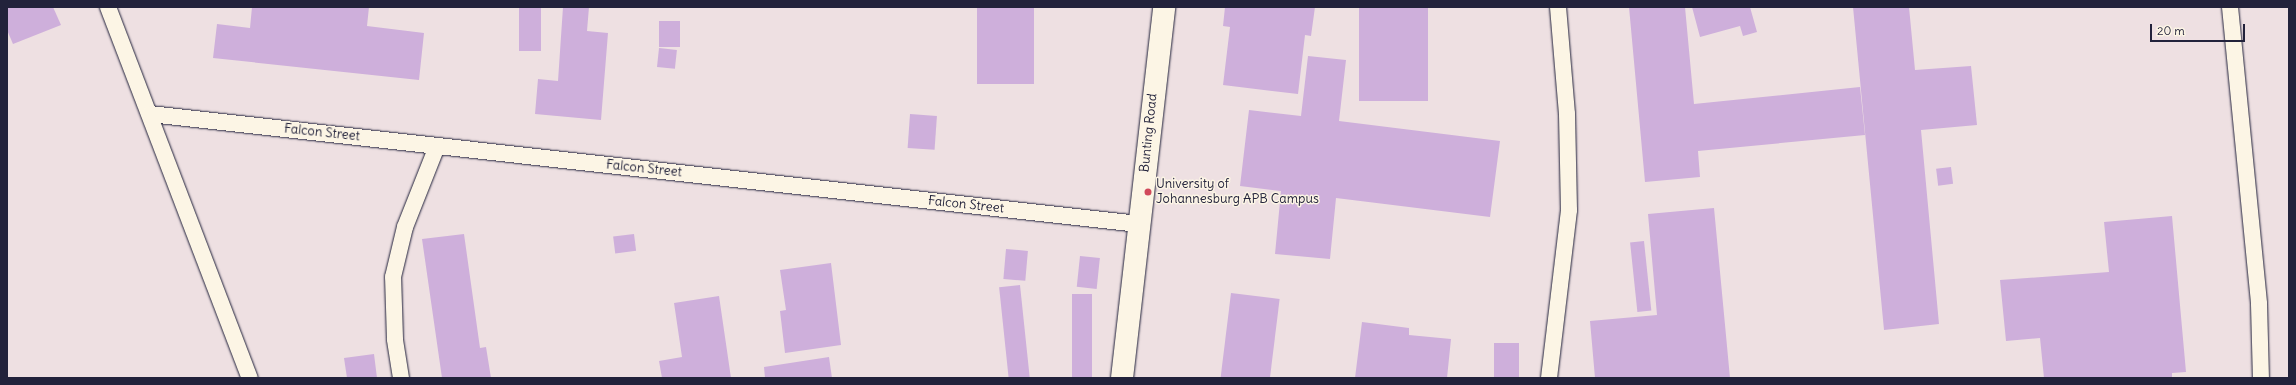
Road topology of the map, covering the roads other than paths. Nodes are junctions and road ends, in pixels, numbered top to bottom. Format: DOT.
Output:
graph roads {
  1 [pos="108,7"];
  2 [pos="1164,7"];
  3 [pos="1558,7"];
  4 [pos="2230,7"];
  5 [pos="150,114"];
  6 [pos="437,146"];
  7 [pos="1139,224"];
  8 [pos="250,378"];
  9 [pos="402,378"];
  10 [pos="1122,378"];
  11 [pos="1549,378"];
  12 [pos="2261,378"];
  1 -- 5 [label="lane"];
  2 -- 7 [label="street, Bunting Road"];
  3 -- 11 [label="lane"];
  4 -- 12 [label="lane"];
  5 -- 6 [label="lane, Falcon Street"];
  5 -- 8 [label="lane"];
  6 -- 7 [label="lane, Falcon Street"];
  6 -- 9 [label="lane"];
  7 -- 10 [label="street, Bunting Road"];
}
